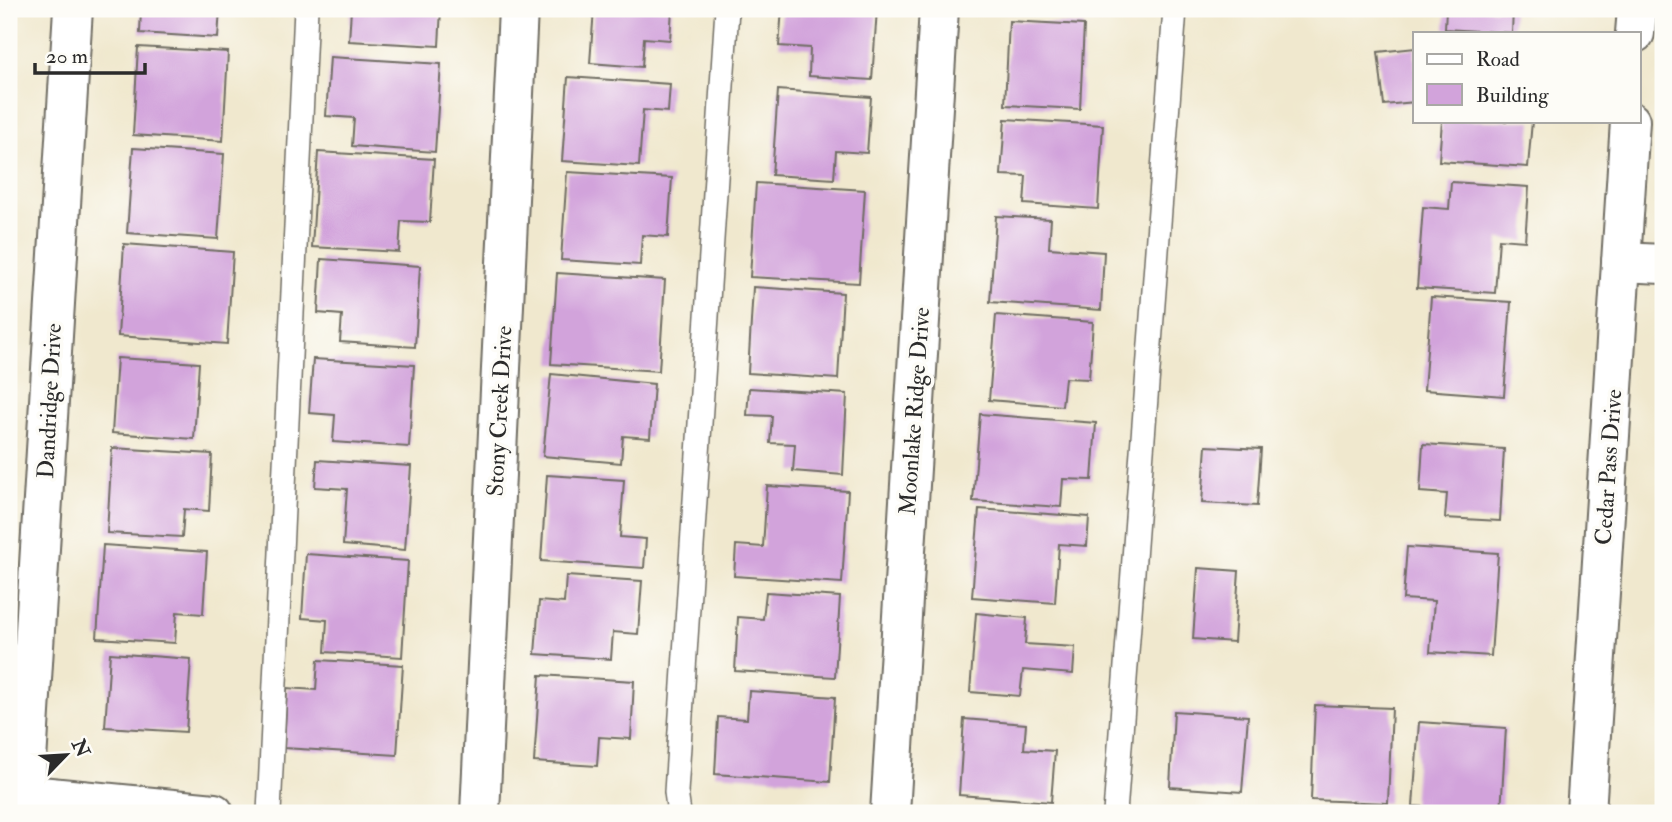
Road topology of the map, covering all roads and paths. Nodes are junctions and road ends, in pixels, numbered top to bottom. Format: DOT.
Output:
graph roads {
  1 [pos="73,9"];
  2 [pos="306,9"];
  3 [pos="518,9"];
  4 [pos="727,9"];
  5 [pos="939,9"];
  6 [pos="1175,9"];
  7 [pos="1637,9"];
  8 [pos="1636,32"];
  9 [pos="1630,122"];
  10 [pos="1621,262"];
  11 [pos="1663,264"];
  12 [pos="17,793"];
  13 [pos="214,813"];
  14 [pos="269,813"];
  15 [pos="480,813"];
  16 [pos="679,813"];
  17 [pos="890,813"];
  18 [pos="1115,813"];
  19 [pos="1586,813"];
  1 -- 12 [label="street, Dandridge Drive"];
  2 -- 14 [label="lane"];
  3 -- 15 [label="street, Stony Creek Drive"];
  4 -- 16 [label="lane"];
  5 -- 17 [label="street, Moonlake Ridge Drive"];
  6 -- 18 [label="lane"];
  7 -- 8 [label="street"];
  9 -- 10 [label="street, Cedar Pass Drive"];
  10 -- 11 [label="street"];
  10 -- 19 [label="street, Cedar Pass Drive"];
  12 -- 13 [label="street"];
}
